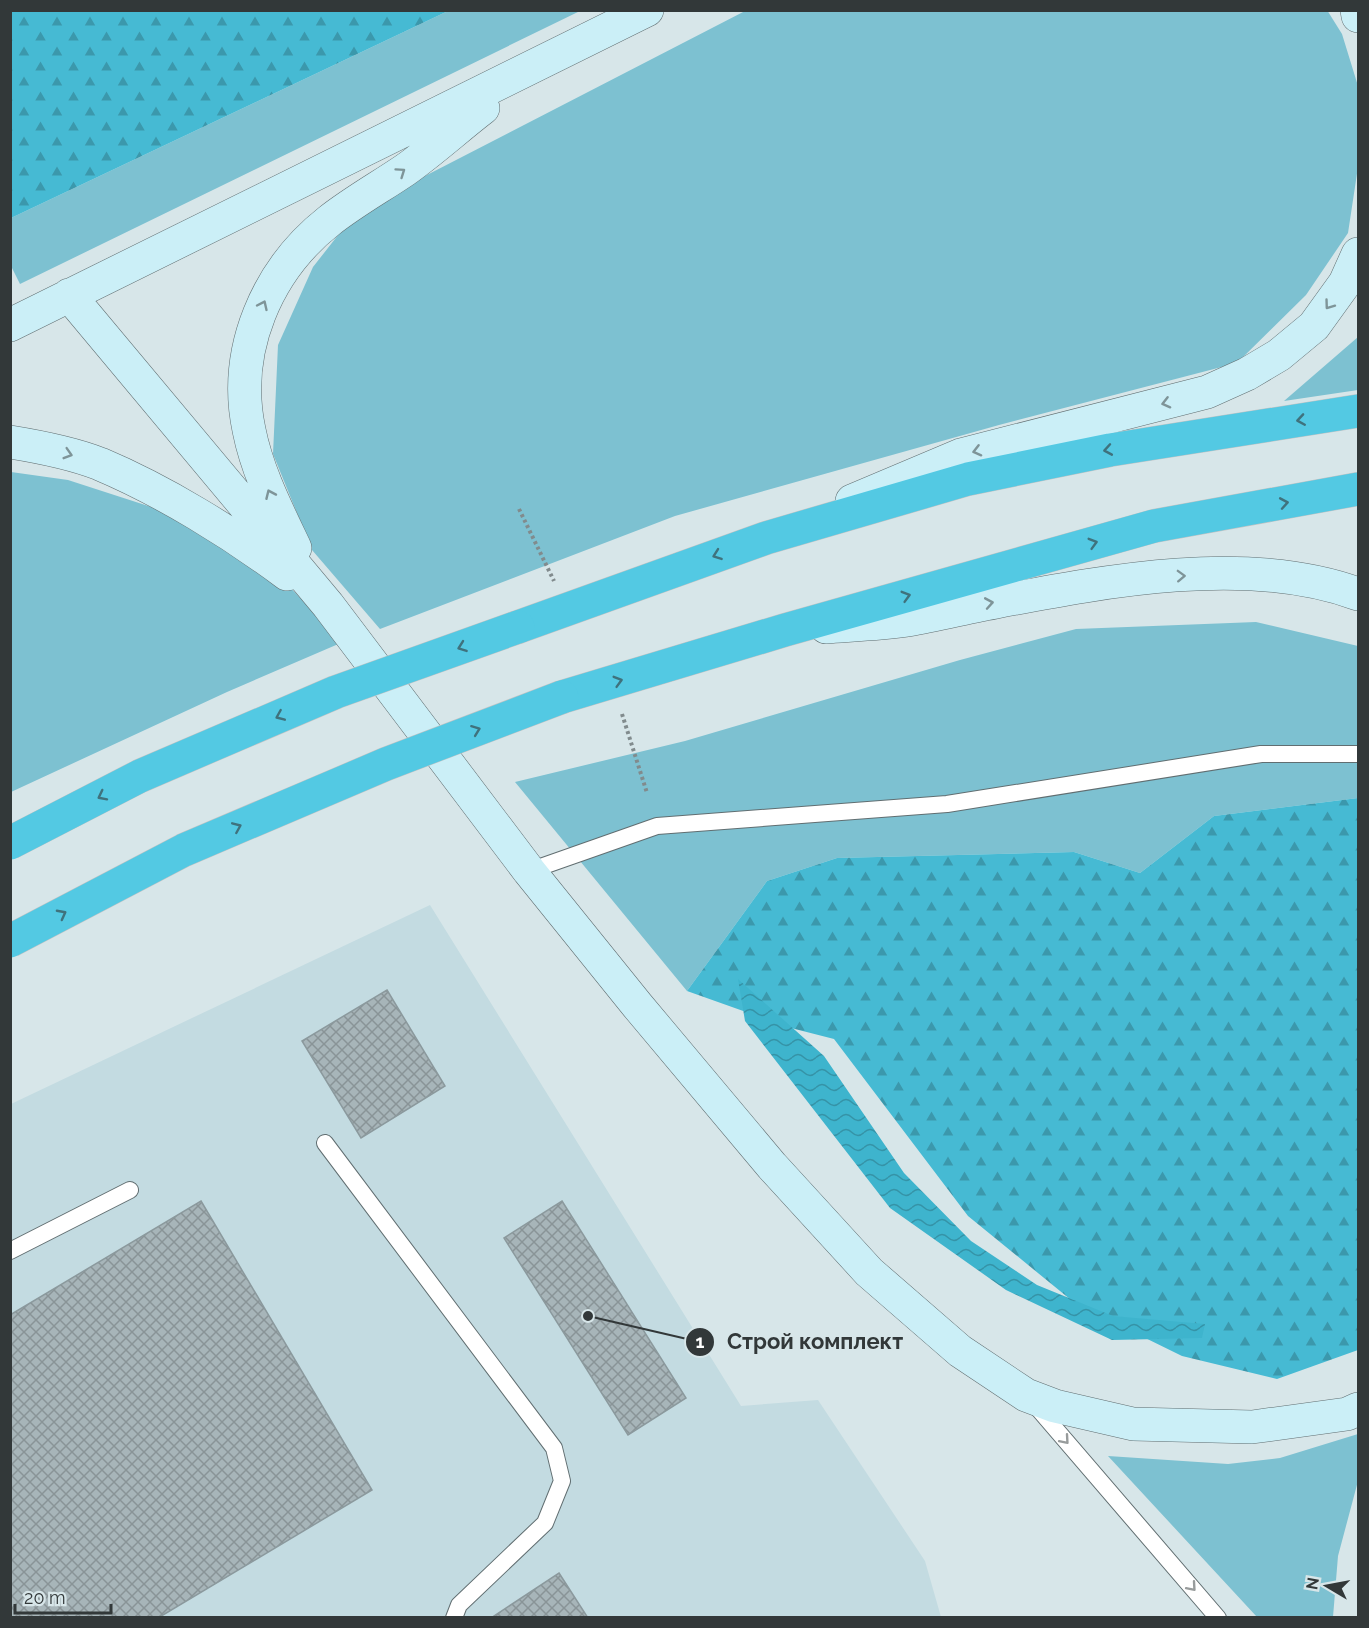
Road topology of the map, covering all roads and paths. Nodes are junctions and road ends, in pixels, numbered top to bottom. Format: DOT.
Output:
graph roads {
  1 [pos="647,10"];
  2 [pos="1357,10"];
  3 [pos="1359,16"];
  4 [pos="532,69"];
  5 [pos="1359,254"];
  6 [pos="69,295"];
  7 [pos="10,325"];
  8 [pos="1359,411"];
  9 [pos="10,442"];
  10 [pos="1359,489"];
  11 [pos="519,509"];
  12 [pos="766,538"];
  13 [pos="1359,594"];
  14 [pos="320,595"];
  15 [pos="567,608"];
  16 [pos="785,630"];
  17 [pos="613,683"];
  18 [pos="1359,754"];
  19 [pos="647,793"];
  20 [pos="10,843"];
  21 [pos="529,871"];
  22 [pos="10,941"];
  23 [pos="326,1143"];
  24 [pos="130,1190"];
  25 [pos="10,1251"];
  26 [pos="1026,1395"];
  27 [pos="1359,1409"];
  28 [pos="454,1617"];
  29 [pos="1218,1617"];
  1 -- 4 [label="main road"];
  2 -- 3 [label="main road"];
  4 -- 6 [label="main road"];
  14 -- 4 [label="main road, one-way"];
  5 -- 12 [label="main road, one-way"];
  6 -- 7 [label="main road"];
  6 -- 14 [label="main road"];
  8 -- 12 [label="highway, one-way"];
  9 -- 14 [label="main road, one-way"];
  16 -- 10 [label="highway, one-way"];
  11 -- 15 [label="path"];
  12 -- 15 [label="highway, one-way"];
  16 -- 13 [label="main road, one-way"];
  14 -- 21 [label="main road"];
  15 -- 20 [label="highway, one-way, bridge"];
  17 -- 16 [label="highway, one-way"];
  17 -- 19 [label="path"];
  22 -- 17 [label="highway, one-way, bridge"];
  18 -- 21 [label="lane"];
  21 -- 26 [label="main road"];
  23 -- 28 [label="lane"];
  24 -- 25 [label="lane"];
  26 -- 27 [label="main road"];
  26 -- 29 [label="lane, one-way"];
}
